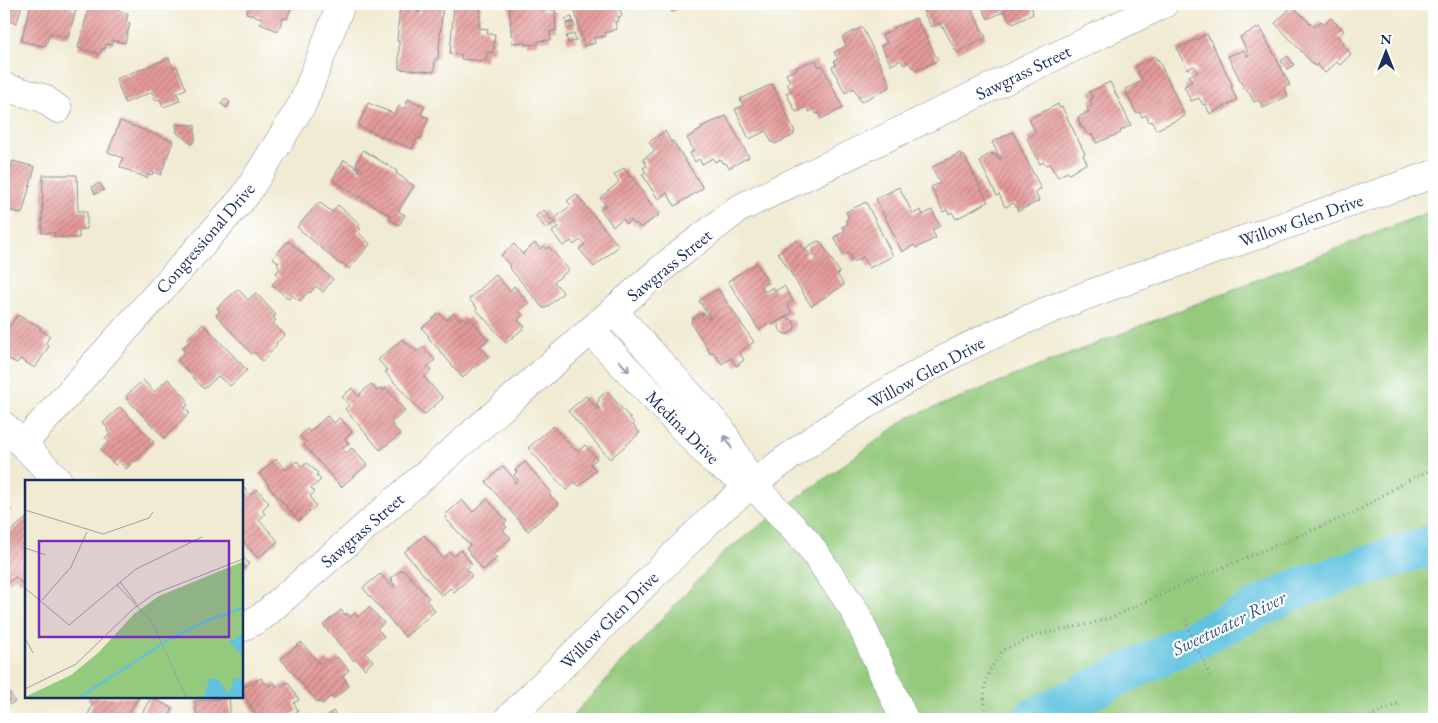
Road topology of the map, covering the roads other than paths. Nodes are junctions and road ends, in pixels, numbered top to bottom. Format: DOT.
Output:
graph roads {
  1 [pos="341,4"];
  2 [pos="1164,4"];
  3 [pos="4,87"];
  4 [pos="58,109"];
  5 [pos="1434,174"];
  6 [pos="613,311"];
  7 [pos="590,331"];
  8 [pos="14,435"];
  9 [pos="57,480"];
  10 [pos="752,484"];
  11 [pos="242,627"];
  12 [pos="508,719"];
  13 [pos="904,719"];
  1 -- 8 [label="street, Congressional Drive"];
  2 -- 6 [label="street, Sawgrass Street"];
  3 -- 4 [label="street"];
  5 -- 10 [label="street, Willow Glen Drive"];
  6 -- 7 [label="street, Sawgrass Street"];
  10 -- 6 [label="street, Medina Drive, one-way"];
  7 -- 10 [label="street, Medina Drive, one-way"];
  7 -- 11 [label="street, Sawgrass Street"];
  8 -- 9 [label="street"];
  10 -- 12 [label="street, Willow Glen Drive"];
  10 -- 13 [label="street"];
}
